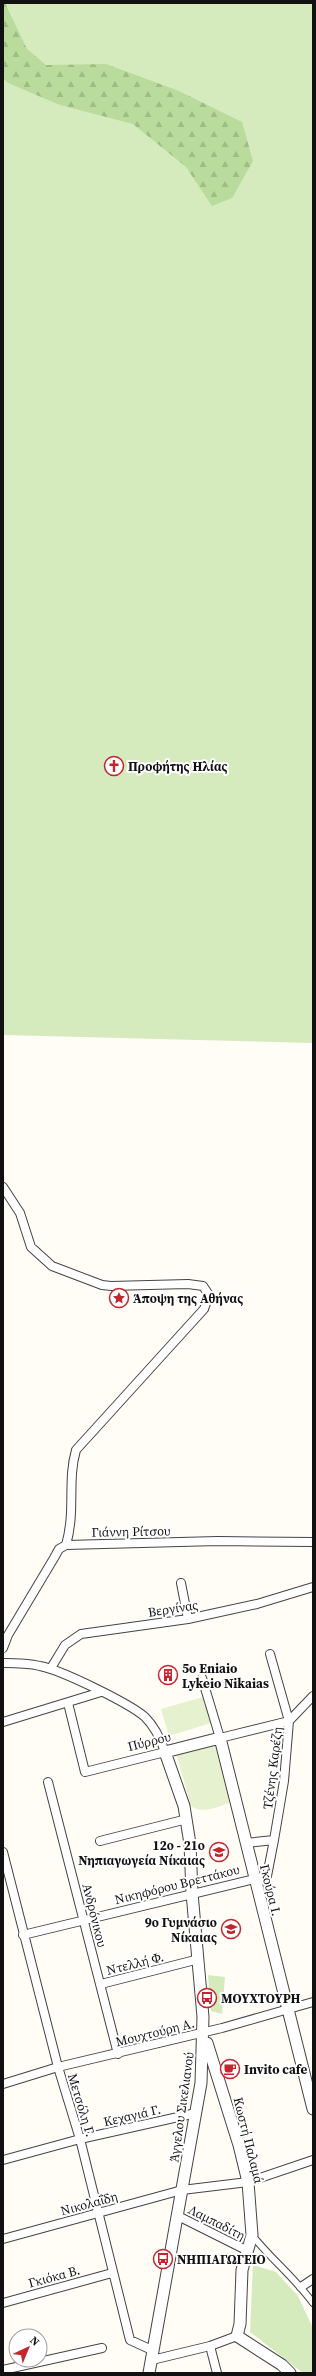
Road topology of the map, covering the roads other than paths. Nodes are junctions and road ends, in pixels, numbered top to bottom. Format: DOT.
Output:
graph roads {
  1 [pos="3,1188"];
  2 [pos="313,1542"];
  3 [pos="66,1544"];
  4 [pos="181,1583"];
  5 [pos="313,1586"];
  6 [pos="188,1619"];
  7 [pos="4,1645"];
  8 [pos="270,1654"];
  9 [pos="3,1663"];
  10 [pos="51,1668"];
  11 [pos="202,1678"];
  12 [pos="101,1692"];
  13 [pos="313,1696"];
  14 [pos="68,1703"];
  15 [pos="289,1720"];
  16 [pos="3,1722"];
  17 [pos="220,1738"];
  18 [pos="165,1752"];
  19 [pos="48,1782"];
  20 [pos="186,1819"];
  21 [pos="274,1840"];
  22 [pos="100,1841"];
  23 [pos="246,1843"];
  24 [pos="3,1852"];
  25 [pos="267,1876"];
  26 [pos="254,1878"];
  27 [pos="192,1893"];
  28 [pos="84,1919"];
  29 [pos="23,1935"];
  30 [pos="199,1959"];
  31 [pos="101,1984"];
  32 [pos="313,2002"];
  33 [pos="287,2008"];
  34 [pos="204,2032"];
  35 [pos="118,2054"];
  36 [pos="58,2067"];
  37 [pos="3,2084"];
  38 [pos="313,2109"];
  39 [pos="196,2113"];
  40 [pos="80,2139"];
  41 [pos="3,2160"];
  42 [pos="313,2160"];
  43 [pos="248,2182"];
  44 [pos="182,2190"];
  45 [pos="97,2214"];
  46 [pos="176,2215"];
  47 [pos="252,2235"];
  48 [pos="3,2239"];
  49 [pos="246,2250"];
  50 [pos="112,2273"];
  51 [pos="313,2280"];
  52 [pos="301,2287"];
  53 [pos="313,2302"];
  54 [pos="3,2303"];
  55 [pos="237,2336"];
  56 [pos="210,2346"];
  57 [pos="102,2348"];
  58 [pos="153,2355"];
  59 [pos="3,2370"];
  60 [pos="149,2373"];
  61 [pos="217,2373"];
  62 [pos="290,2373"];
  1 -- 3 [label="street"];
  2 -- 3 [label="street, Γιάννη Ρίτσου"];
  3 -- 7 [label="street"];
  4 -- 6 [label="street"];
  5 -- 6 [label="street, Βεργίνας"];
  6 -- 10 [label="street, Βεργίνας"];
  8 -- 15 [label="street, Τζένης Καρέζη"];
  9 -- 10 [label="street, Άγγελου Σικελιανού"];
  10 -- 12 [label="street, Άγγελου Σικελιανού"];
  11 -- 17 [label="street, Γκούρα Ι."];
  12 -- 14 [label="street"];
  12 -- 18 [label="street, Άγγελου Σικελιανού"];
  13 -- 15 [label="street"];
  14 -- 16 [label="street"];
  14 -- 18 [label="street, Πύρρου"];
  15 -- 17 [label="street, Πύρρου"];
  15 -- 21 [label="street, Τζένης Καρέζη"];
  17 -- 18 [label="street, Πύρρου"];
  17 -- 23 [label="street, Γκούρα Ι."];
  18 -- 20 [label="street, Άγγελου Σικελιανού"];
  19 -- 28 [label="street, Ανδρόνικου"];
  20 -- 22 [label="street"];
  20 -- 27 [label="street, Άγγελου Σικελιανού"];
  21 -- 23 [label="street"];
  21 -- 25 [label="street, Τζένης Καρέζη"];
  23 -- 26 [label="street, Γκούρα Ι."];
  24 -- 29 [label="street, Μετσόλη Γ."];
  25 -- 26 [label="street, Νικηφόρου Βρεττάκου"];
  26 -- 27 [label="street, Νικηφόρου Βρεττάκου"];
  26 -- 33 [label="street, Γκούρα Ι."];
  27 -- 28 [label="street, Νικηφόρου Βρεττάκου"];
  27 -- 30 [label="street, Άγγελου Σικελιανού"];
  28 -- 29 [label="street, Νικηφόρου Βρεττάκου"];
  28 -- 31 [label="street, Ανδρόνικου"];
  29 -- 36 [label="street, Μετσόλη Γ."];
  30 -- 31 [label="street, Ντελλή Φ."];
  30 -- 34 [label="street, Άγγελου Σικελιανού"];
  31 -- 35 [label="street, Ανδρόνικου"];
  32 -- 33 [label="street, Μουχτούρη Α."];
  33 -- 34 [label="street, Μουχτούρη Α."];
  33 -- 38 [label="street, Γκούρα Ι."];
  34 -- 35 [label="street, Μουχτούρη Α."];
  34 -- 39 [label="street, Άγγελου Σικελιανού"];
  34 -- 43 [label="street, Κωστή Παλαμά"];
  35 -- 36 [label="street, Μουχτούρη Α."];
  36 -- 37 [label="street, Μουχτούρη Α."];
  36 -- 40 [label="street, Μετσόλη Γ."];
  39 -- 40 [label="street, Κεχαγιά Γ."];
  39 -- 44 [label="street, Άγγελου Σικελιανού"];
  40 -- 41 [label="street, Κεχαγιά Γ."];
  40 -- 45 [label="street, Μετσόλη Γ."];
  42 -- 43 [label="street, Νικολαΐδη"];
  43 -- 44 [label="street, Νικολαΐδη"];
  43 -- 47 [label="street, Κωστή Παλαμά"];
  44 -- 45 [label="street, Νικολαΐδη"];
  44 -- 46 [label="street, Άγγελου Σικελιανού"];
  45 -- 48 [label="street, Νικολαΐδη"];
  45 -- 50 [label="street, Μετσόλη Γ."];
  46 -- 49 [label="street, Λαμπαδίτη"];
  46 -- 58 [label="street, Άγγελου Σικελιανού"];
  47 -- 49 [label="street, Κωστή Παλαμά"];
  47 -- 52 [label="street"];
  49 -- 55 [label="street, Κωστή Παλαμά"];
  50 -- 54 [label="street, Γκιόκα Β."];
  50 -- 58 [label="street, Μετσόλη Γ."];
  51 -- 52 [label="street"];
  52 -- 53 [label="street"];
  55 -- 56 [label="street"];
  55 -- 62 [label="street"];
  56 -- 58 [label="street"];
  56 -- 61 [label="street"];
  57 -- 59 [label="street"];
  58 -- 60 [label="street, Άγγελου Σικελιανού"];
}
